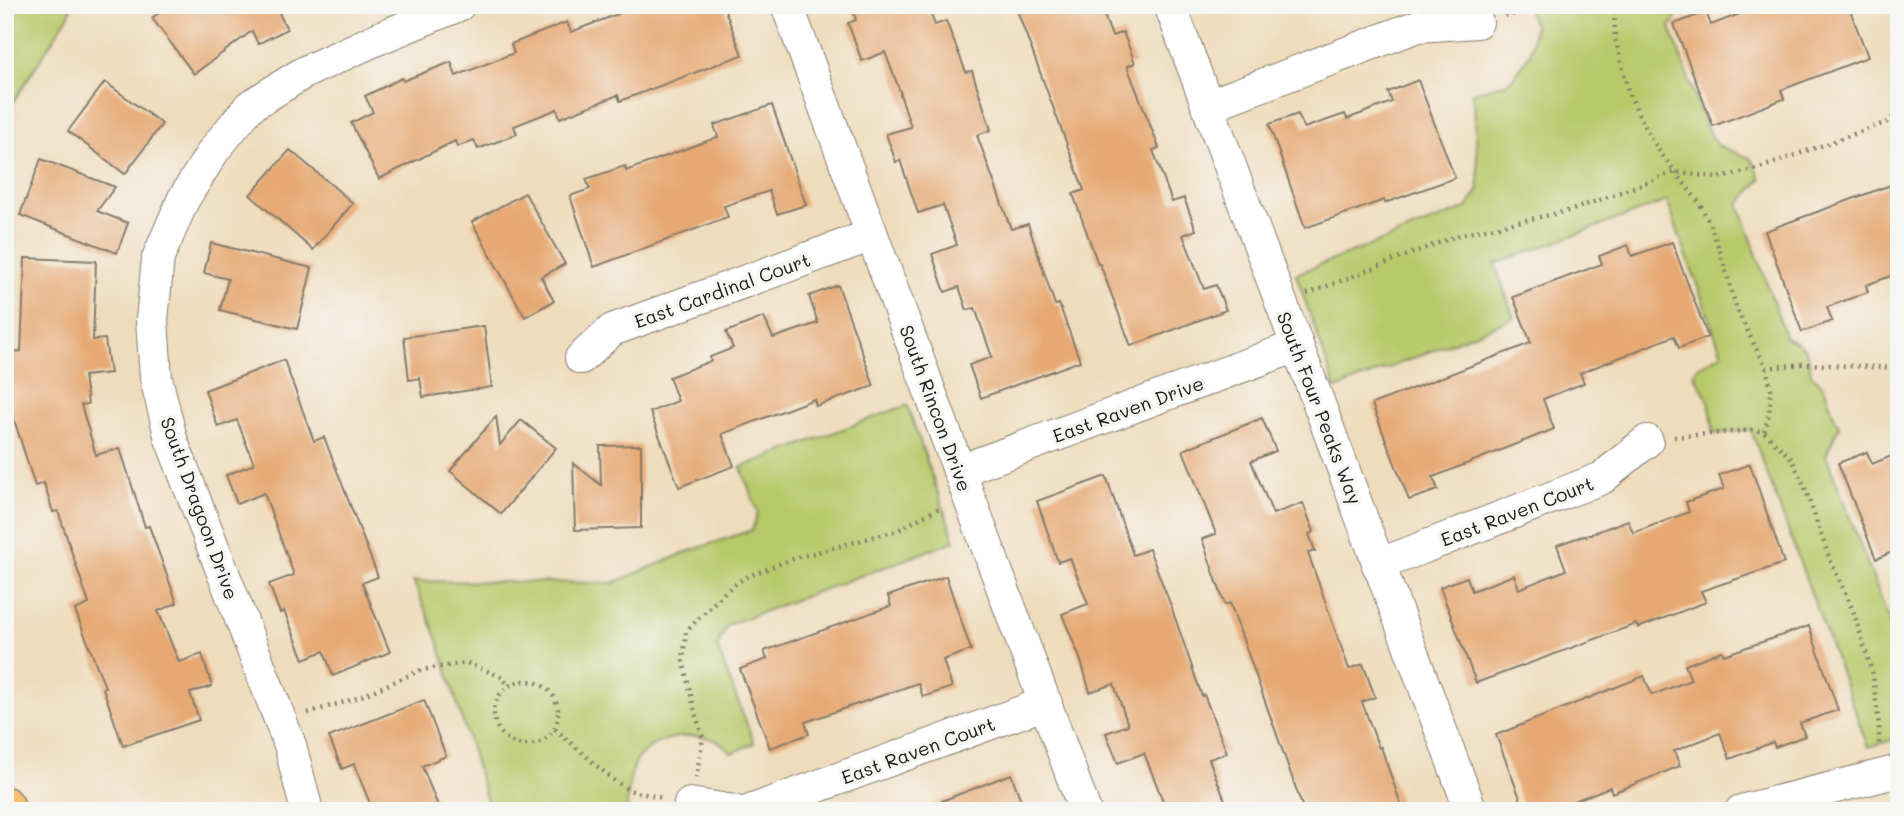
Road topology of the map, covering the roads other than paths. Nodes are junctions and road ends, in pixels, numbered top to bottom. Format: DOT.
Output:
graph roads {
  1 [pos="459,5"];
  2 [pos="787,5"];
  3 [pos="1170,5"];
  4 [pos="1478,22"];
  5 [pos="1207,106"];
  6 [pos="872,235"];
  7 [pos="1297,346"];
  8 [pos="581,358"];
  9 [pos="1647,441"];
  10 [pos="964,485"];
  11 [pos="1378,565"];
  12 [pos="1046,703"];
  13 [pos="1893,772"];
  14 [pos="691,804"];
  15 [pos="307,811"];
  16 [pos="734,811"];
  17 [pos="751,811"];
  18 [pos="1085,811"];
  19 [pos="1471,811"];
  20 [pos="1741,811"];
  1 -- 15 [label="street, South Dragoon Drive"];
  2 -- 6 [label="street, South Rincon Drive"];
  3 -- 5 [label="street, South Four Peaks Way"];
  4 -- 5 [label="street"];
  5 -- 7 [label="street, South Four Peaks Way"];
  6 -- 8 [label="street, East Cardinal Court"];
  6 -- 10 [label="street, South Rincon Drive"];
  7 -- 10 [label="street, East Raven Drive"];
  7 -- 11 [label="street, South Four Peaks Way"];
  9 -- 11 [label="street, East Raven Court"];
  10 -- 12 [label="street, South Rincon Drive"];
  11 -- 19 [label="street, South Four Peaks Way"];
  12 -- 17 [label="street, East Raven Court"];
  12 -- 18 [label="street, South Rincon Drive"];
  13 -- 20 [label="street"];
  14 -- 16 [label="street"];
}
